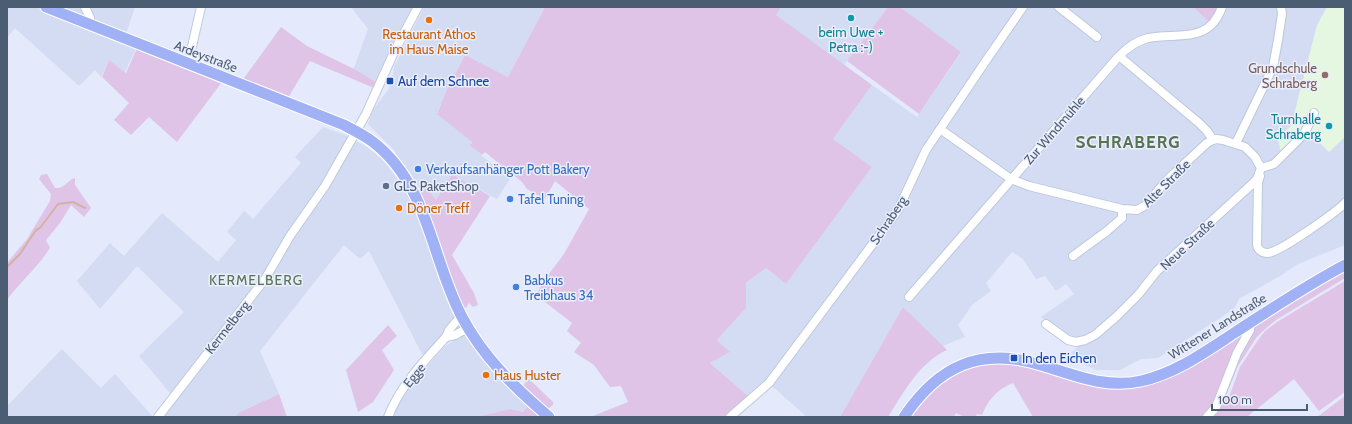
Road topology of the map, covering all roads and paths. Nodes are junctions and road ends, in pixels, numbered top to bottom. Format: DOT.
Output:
graph roads {
  1 [pos="46,7"];
  2 [pos="85,7"];
  3 [pos="201,7"];
  4 [pos="418,7"];
  5 [pos="1023,7"];
  6 [pos="1059,7"];
  7 [pos="1222,7"];
  8 [pos="1281,7"];
  9 [pos="89,24"];
  10 [pos="1087,29"];
  11 [pos="1081,36"];
  12 [pos="1097,37"];
  13 [pos="1119,56"];
  14 [pos="188,64"];
  15 [pos="1314,113"];
  16 [pos="940,129"];
  17 [pos="356,132"];
  18 [pos="1213,140"];
  19 [pos="1236,143"];
  20 [pos="1261,168"];
  21 [pos="1011,179"];
  22 [pos="1345,203"];
  23 [pos="1122,209"];
  24 [pos="1073,256"];
  25 [pos="1345,265"];
  26 [pos="909,297"];
  27 [pos="461,316"];
  28 [pos="1250,323"];
  29 [pos="1046,324"];
  30 [pos="468,328"];
  31 [pos="446,337"];
  32 [pos="158,417"];
  33 [pos="388,417"];
  34 [pos="549,417"];
  35 [pos="730,417"];
  36 [pos="904,417"];
  37 [pos="1207,417"];
  1 -- 9 [label="main road, Ardeystraße"];
  2 -- 9 [label="street"];
  3 -- 14 [label="street"];
  4 -- 17 [label="street"];
  5 -- 16 [label="street, Schraberg"];
  6 -- 10 [label="street"];
  7 -- 13 [label="street, Zur Windmühle"];
  8 -- 19 [label="street"];
  9 -- 14 [label="main road, Ardeystraße"];
  10 -- 11 [label="street"];
  10 -- 12 [label="street"];
  13 -- 18 [label="street"];
  13 -- 21 [label="street, Zur Windmühle"];
  14 -- 17 [label="main road, Ardeystraße"];
  15 -- 20 [label="street"];
  16 -- 21 [label="street, Alte Straße"];
  16 -- 35 [label="street, Schraberg"];
  17 -- 27 [label="main road"];
  17 -- 32 [label="street, Kermelberg"];
  18 -- 19 [label="street"];
  18 -- 23 [label="street, Alte Straße"];
  19 -- 20 [label="street"];
  20 -- 22 [label="street"];
  20 -- 29 [label="street, Neue Straße"];
  21 -- 23 [label="street, Alte Straße"];
  21 -- 26 [label="street, Zur Windmühle"];
  23 -- 24 [label="street"];
  25 -- 28 [label="main road, Wittener Landstraße"];
  27 -- 30 [label="main road"];
  27 -- 31 [label="street, Egge"];
  28 -- 36 [label="main road, Wittener Landstraße"];
  28 -- 37 [label="street"];
  30 -- 31 [label="street, Egge"];
  30 -- 34 [label="main road"];
  31 -- 33 [label="street, Egge"];
}
